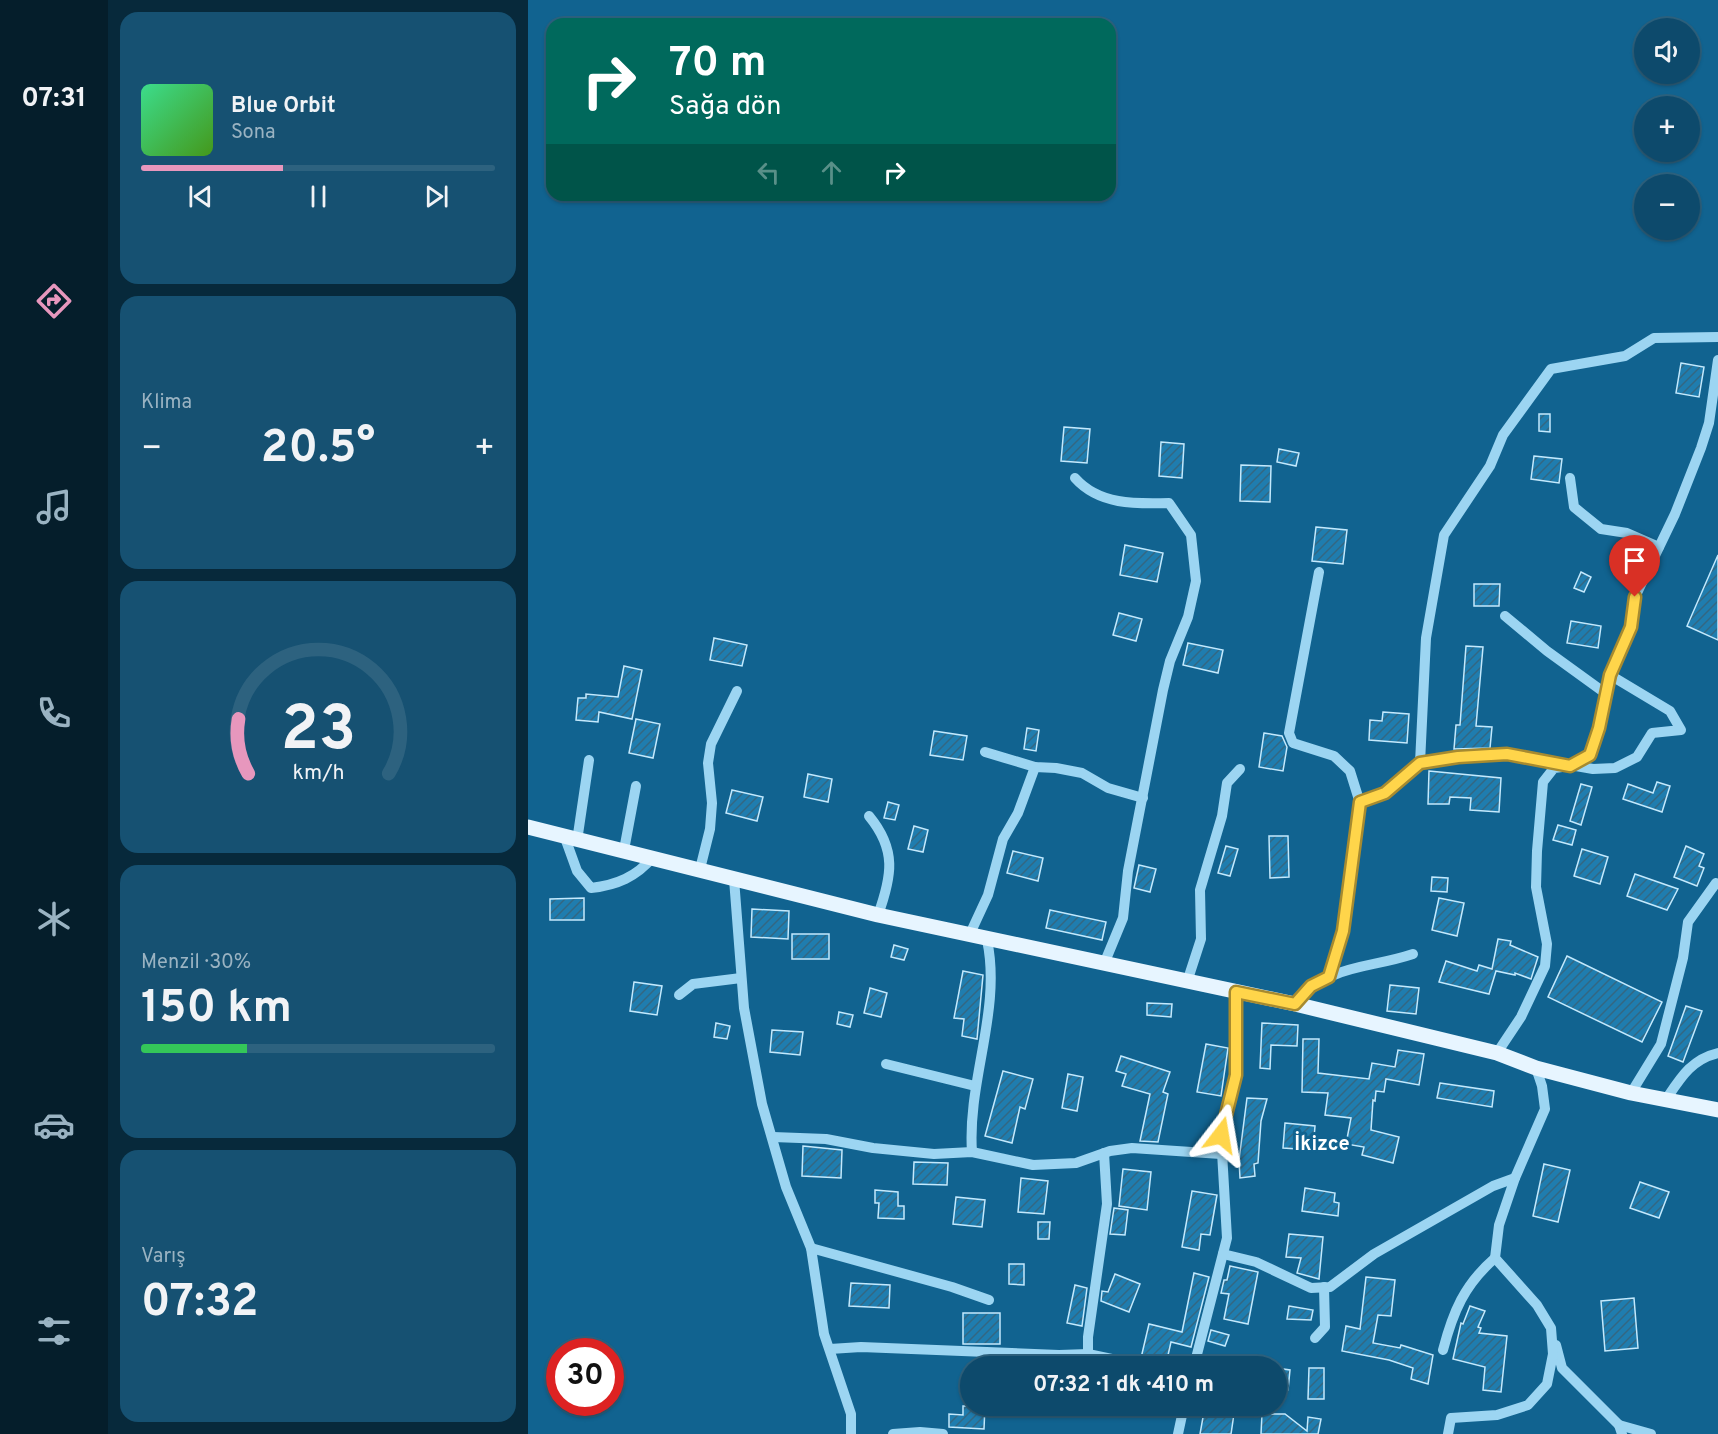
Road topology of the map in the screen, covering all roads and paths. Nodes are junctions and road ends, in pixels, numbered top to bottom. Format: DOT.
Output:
graph roads {
  1 [pos="1718,337"];
  2 [pos="1718,360"];
  3 [pos="1076,478"];
  4 [pos="1570,478"];
  5 [pos="1659,546"];
  6 [pos="1319,572"];
  7 [pos="1505,616"];
  8 [pos="1610,675"];
  9 [pos="737,692"];
  10 [pos="1605,693"];
  11 [pos="985,752"];
  12 [pos="589,760"];
  13 [pos="1420,763"];
  14 [pos="1570,766"];
  15 [pos="1035,767"];
  16 [pos="1240,769"];
  17 [pos="636,786"];
  18 [pos="1143,798"];
  19 [pos="1360,802"];
  20 [pos="869,816"];
  21 [pos="528,827"];
  22 [pos="570,838"];
  23 [pos="624,850"];
  24 [pos="654,856"];
  25 [pos="700,869"];
  26 [pos="735,879"];
  27 [pos="1716,882"];
  28 [pos="878,915"];
  29 [pos="969,936"];
  30 [pos="987,939"];
  31 [pos="1413,954"];
  32 [pos="1104,964"];
  33 [pos="1329,977"];
  34 [pos="741,978"];
  35 [pos="1187,982"];
  36 [pos="1236,992"];
  37 [pos="679,995"];
  38 [pos="1295,1004"];
  39 [pos="1497,1053"];
  40 [pos="1718,1053"];
  41 [pos="886,1064"];
  42 [pos="1536,1068"];
  43 [pos="975,1086"];
  44 [pos="1631,1093"];
  45 [pos="1667,1098"];
  46 [pos="1718,1110"];
  47 [pos="773,1137"];
  48 [pos="972,1152"];
  49 [pos="1104,1153"];
  50 [pos="1221,1154"];
  51 [pos="1515,1178"];
  52 [pos="811,1248"];
  53 [pos="1223,1254"];
  54 [pos="1495,1258"];
  55 [pos="1324,1287"];
  56 [pos="989,1300"];
  57 [pos="1551,1328"];
  58 [pos="1315,1338"];
  59 [pos="830,1349"];
  60 [pos="1443,1350"];
  61 [pos="1088,1354"];
  62 [pos="1098,1356"];
  63 [pos="1197,1356"];
  64 [pos="1182,1416"];
  65 [pos="1620,1429"];
  66 [pos="853,1434"];
  67 [pos="893,1434"];
  68 [pos="943,1434"];
  69 [pos="1178,1434"];
  70 [pos="1448,1434"];
  71 [pos="1651,1434"];
  1 -- 13 [label="street"];
  2 -- 5 [label="street"];
  3 -- 18 [label="street"];
  4 -- 5 [label="street"];
  5 -- 8 [label="street"];
  6 -- 19 [label="street"];
  7 -- 10 [label="street"];
  8 -- 10 [label="street"];
  8 -- 14 [label="street"];
  9 -- 25 [label="street"];
  10 -- 14 [label="street"];
  11 -- 15 [label="street"];
  12 -- 22 [label="street"];
  13 -- 14 [label="street"];
  13 -- 19 [label="street"];
  14 -- 39 [label="street"];
  15 -- 18 [label="street"];
  15 -- 29 [label="street"];
  16 -- 35 [label="street"];
  17 -- 23 [label="street"];
  18 -- 32 [label="street"];
  19 -- 33 [label="street"];
  20 -- 28 [label="street"];
  21 -- 22 [label="main road"];
  22 -- 23 [label="main road"];
  22 -- 24 [label="street"];
  23 -- 24 [label="main road"];
  24 -- 25 [label="main road"];
  25 -- 26 [label="main road"];
  26 -- 28 [label="main road"];
  26 -- 34 [label="street"];
  27 -- 44 [label="street"];
  28 -- 29 [label="main road"];
  29 -- 30 [label="main road"];
  30 -- 32 [label="main road"];
  30 -- 43 [label="street"];
  31 -- 33 [label="street"];
  32 -- 35 [label="main road"];
  33 -- 38 [label="street"];
  34 -- 37 [label="street"];
  34 -- 47 [label="street"];
  35 -- 36 [label="main road"];
  36 -- 38 [label="main road"];
  36 -- 50 [label="street"];
  38 -- 39 [label="main road"];
  39 -- 42 [label="main road"];
  40 -- 45 [label="street"];
  41 -- 43 [label="street"];
  42 -- 44 [label="main road"];
  42 -- 51 [label="street"];
  43 -- 48 [label="street"];
  44 -- 45 [label="main road"];
  45 -- 46 [label="main road"];
  47 -- 48 [label="street"];
  47 -- 52 [label="street"];
  48 -- 49 [label="street"];
  49 -- 50 [label="street"];
  49 -- 61 [label="street"];
  50 -- 53 [label="street"];
  51 -- 54 [label="street"];
  51 -- 55 [label="street"];
  52 -- 56 [label="street"];
  52 -- 59 [label="street"];
  53 -- 55 [label="street"];
  53 -- 63 [label="street"];
  54 -- 57 [label="street"];
  54 -- 60 [label="street"];
  55 -- 58 [label="street"];
  57 -- 65 [label="street"];
  57 -- 70 [label="street"];
  59 -- 61 [label="street"];
  59 -- 66 [label="street"];
  61 -- 62 [label="street"];
  64 -- 69 [label="street"];
  65 -- 71 [label="street"];
  67 -- 68 [label="street"];
}
